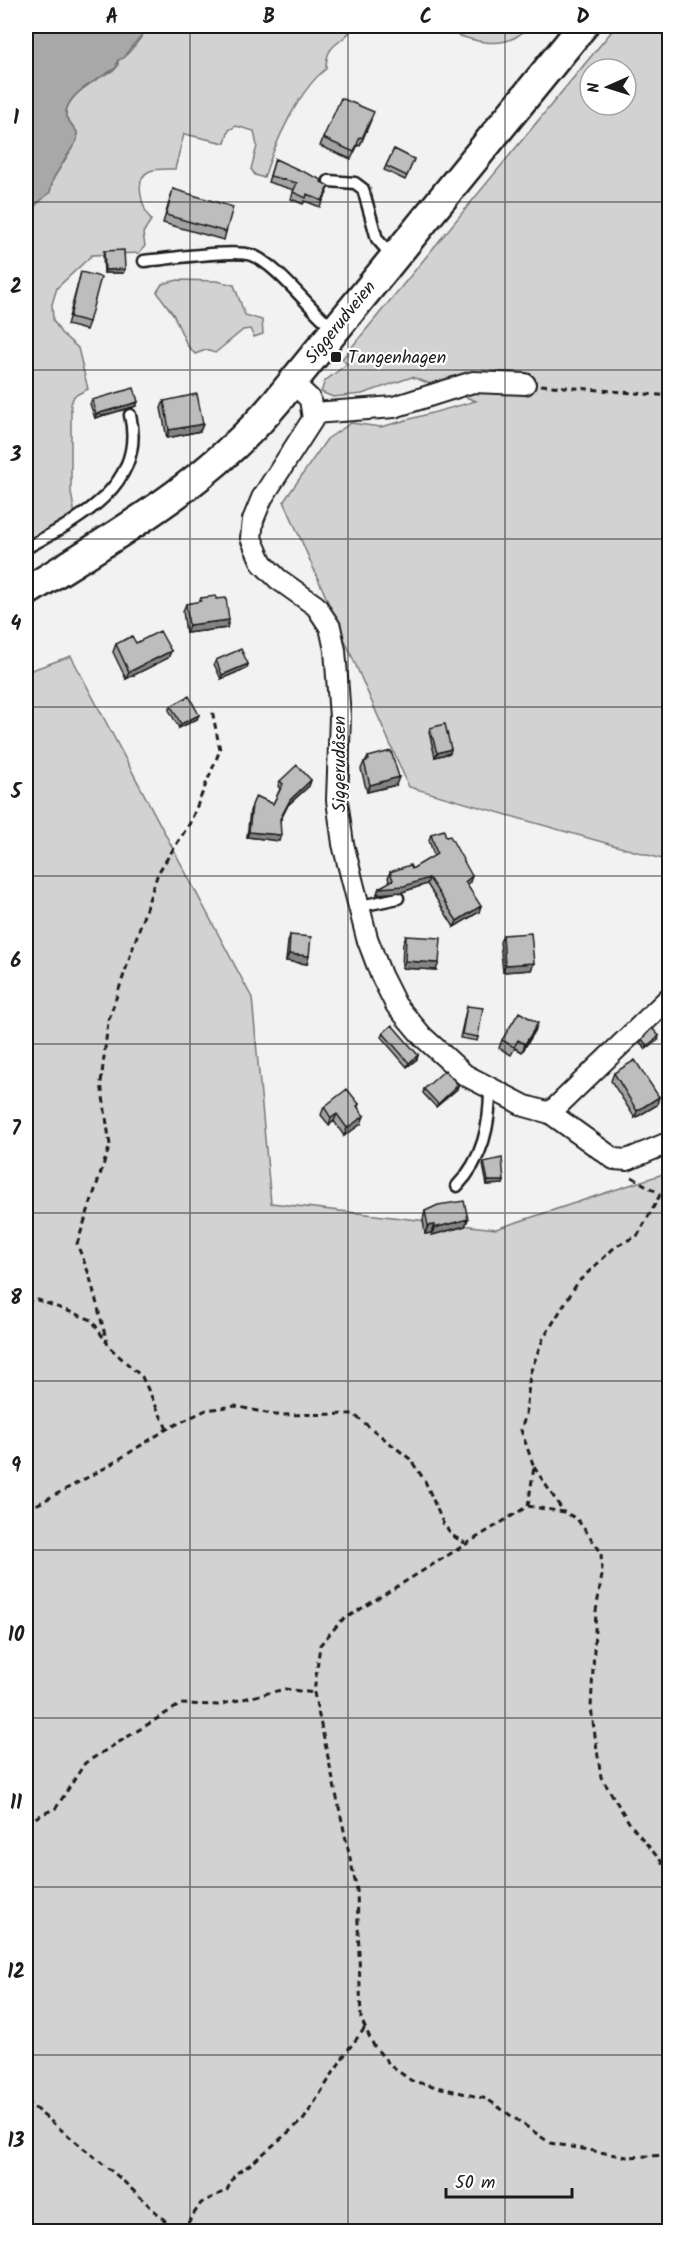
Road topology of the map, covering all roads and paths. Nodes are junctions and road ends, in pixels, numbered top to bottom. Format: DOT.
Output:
graph roads {
  1 [pos="583,26"];
  2 [pos="329,181"];
  3 [pos="393,257"];
  4 [pos="144,261"];
  5 [pos="334,329"];
  6 [pos="292,382"];
  7 [pos="525,384"];
  8 [pos="669,396"];
  9 [pos="314,413"];
  10 [pos="130,415"];
  11 [pos="26,548"];
  12 [pos="26,590"];
  13 [pos="212,710"];
  14 [pos="398,898"];
  15 [pos="361,906"];
  16 [pos="669,997"];
  17 [pos="490,1089"];
  18 [pos="550,1113"];
  19 [pos="669,1142"];
  20 [pos="614,1159"];
  21 [pos="457,1186"];
  22 [pos="660,1195"];
  23 [pos="669,1195"];
  24 [pos="26,1302"];
  25 [pos="108,1346"];
  26 [pos="167,1429"];
  27 [pos="534,1467"];
  28 [pos="26,1505"];
  29 [pos="528,1506"];
  30 [pos="564,1512"];
  31 [pos="466,1544"];
  32 [pos="314,1693"];
  33 [pos="26,1822"];
  34 [pos="669,1872"];
  35 [pos="365,2028"];
  36 [pos="26,2101"];
  37 [pos="669,2155"];
  38 [pos="179,2232"];
  1 -- 3 [label="main road, Siggerudveien"];
  2 -- 3 [label="lane"];
  3 -- 5 [label="main road, Siggerudveien"];
  4 -- 5 [label="lane"];
  5 -- 6 [label="main road, Siggerudveien"];
  6 -- 9 [label="street"];
  6 -- 12 [label="main road, Siggerudveien"];
  7 -- 8 [label="path"];
  7 -- 9 [label="street"];
  9 -- 15 [label="street, Siggerudåsen"];
  10 -- 11 [label="lane"];
  13 -- 25 [label="path"];
  14 -- 15 [label="lane"];
  15 -- 17 [label="street, Siggerudåsen"];
  16 -- 18 [label="street"];
  17 -- 18 [label="street, Siggerudåsen"];
  17 -- 21 [label="lane"];
  18 -- 20 [label="street, Siggerudåsen"];
  19 -- 20 [label="street"];
  20 -- 22 [label="path"];
  22 -- 23 [label="path"];
  22 -- 27 [label="path"];
  24 -- 25 [label="path"];
  25 -- 26 [label="path"];
  26 -- 28 [label="path"];
  26 -- 31 [label="path"];
  27 -- 29 [label="path"];
  27 -- 30 [label="path"];
  29 -- 30 [label="path"];
  29 -- 31 [label="path"];
  30 -- 34 [label="path"];
  31 -- 32 [label="path"];
  32 -- 33 [label="path"];
  32 -- 35 [label="path"];
  35 -- 37 [label="path"];
  35 -- 38 [label="path"];
  36 -- 38 [label="path"];
}
